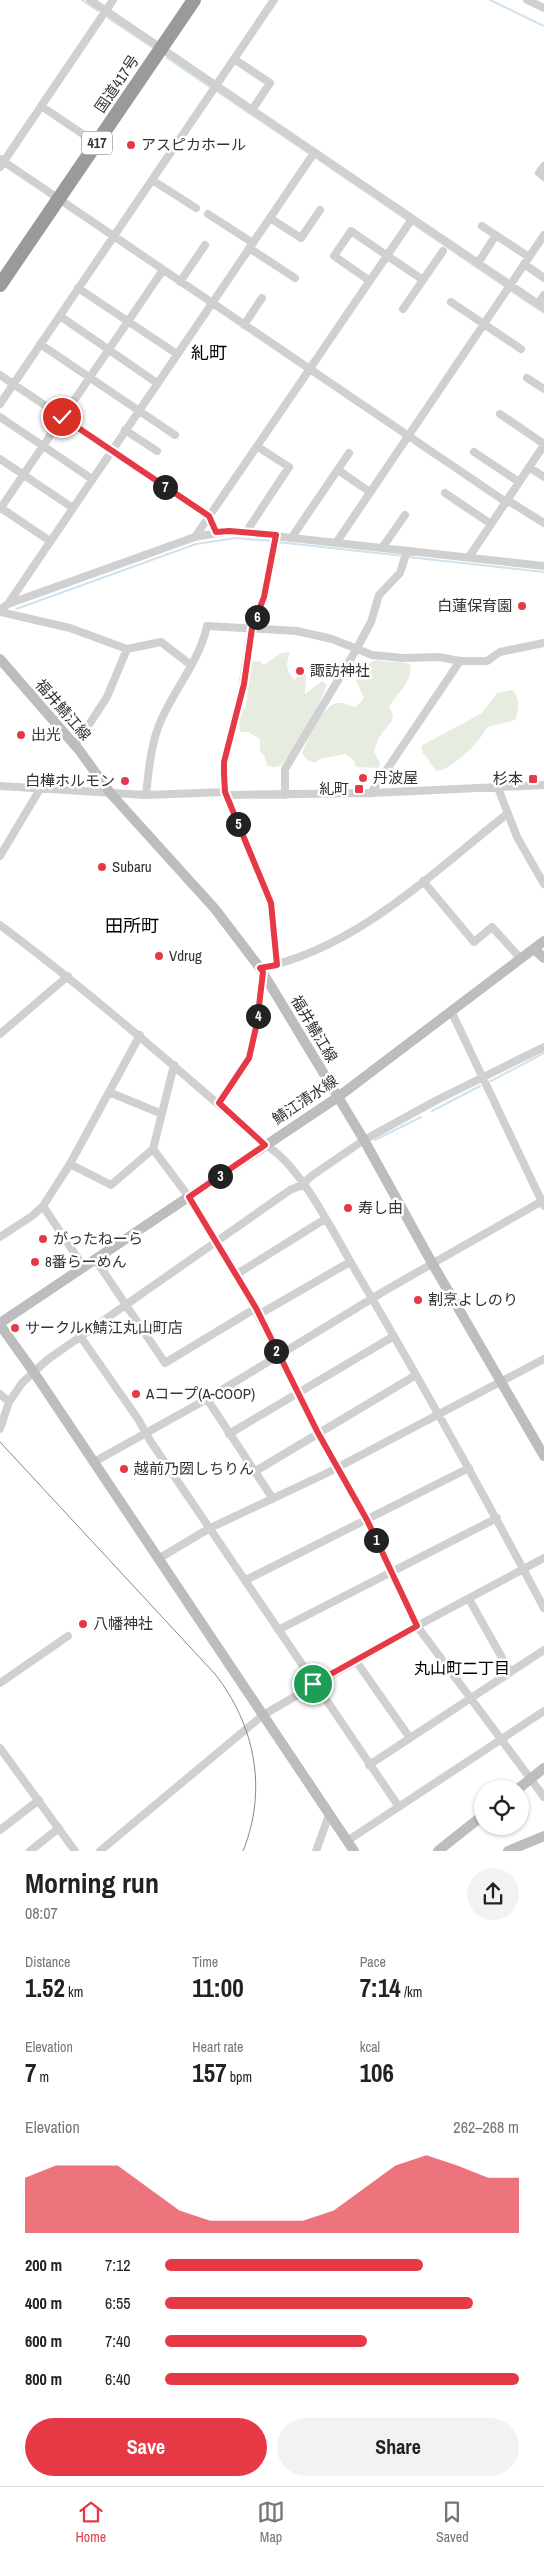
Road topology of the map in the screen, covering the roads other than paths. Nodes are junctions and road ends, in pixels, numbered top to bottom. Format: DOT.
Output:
graph roads {
  1 [pos="90,0"];
  2 [pos="113,0"];
  3 [pos="194,0"];
  4 [pos="274,0"];
  5 [pos="527,0"];
  6 [pos="544,8"];
  7 [pos="106,11"];
  8 [pos="161,48"];
  9 [pos="234,59"];
  10 [pos="216,85"];
  11 [pos="41,106"];
  12 [pos="252,110"];
  13 [pos="96,143"];
  14 [pos="314,153"];
  15 [pos="1,163"];
  16 [pos="544,166"];
  17 [pos="544,176"];
  18 [pos="152,180"];
  19 [pos="58,199"];
  20 [pos="196,208"];
  21 [pos="320,210"];
  22 [pos="208,214"];
  23 [pos="270,218"];
  24 [pos="412,219"];
  25 [pos="482,226"];
  26 [pos="544,235"];
  27 [pos="496,236"];
  28 [pos="113,237"];
  29 [pos="205,245"];
  30 [pos="251,246"];
  31 [pos="443,251"];
  32 [pos="387,255"];
  33 [pos="526,261"];
  34 [pos="478,263"];
  35 [pos="163,270"];
  36 [pos="295,278"];
  37 [pos="544,278"];
  38 [pos="423,280"];
  39 [pos="370,281"];
  40 [pos="180,282"];
  41 [pos="0,285"];
  42 [pos="510,285"];
  43 [pos="78,288"];
  44 [pos="544,295"];
  45 [pos="262,298"];
  46 [pos="451,302"];
  47 [pos="212,303"];
  48 [pos="541,306"];
  49 [pos="403,309"];
  50 [pos="60,316"];
  51 [pos="128,321"];
  52 [pos="484,324"];
  53 [pos="244,325"];
  54 [pos="40,344"];
  55 [pos="108,349"];
  56 [pos="521,349"];
  57 [pos="177,354"];
  58 [pos="310,370"];
  59 [pos="0,374"];
  60 [pos="90,377"];
  61 [pos="526,378"];
  62 [pos="157,383"];
  63 [pos="14,384"];
  64 [pos="544,389"];
  65 [pos="0,404"];
  66 [pos="139,410"];
  67 [pos="500,414"];
  68 [pos="0,417"];
  69 [pos="62,417"];
  70 [pos="125,430"];
  71 [pos="175,435"];
  72 [pos="408,436"];
  73 [pos="544,444"];
  74 [pos="43,446"];
  75 [pos="258,447"];
  76 [pos="112,450"];
  77 [pos="157,451"];
  78 [pos="474,452"];
  79 [pos="349,453"];
  80 [pos="0,459"];
  81 [pos="529,467"];
  82 [pos="338,470"];
  83 [pos="23,474"];
  84 [pos="544,477"];
  85 [pos="92,479"];
  86 [pos="519,482"];
  87 [pos="370,492"];
  88 [pos="445,493"];
  89 [pos="506,502"];
  90 [pos="1,505"];
  91 [pos="73,508"];
  92 [pos="404,515"];
  93 [pos="209,516"];
  94 [pos="544,523"];
  95 [pos="491,524"];
  96 [pos="216,532"];
  97 [pos="246,532"];
  98 [pos="196,537"];
  99 [pos="292,537"];
  100 [pos="275,540"];
  101 [pos="50,542"];
  102 [pos="336,543"];
  103 [pos="382,548"];
  104 [pos="405,555"];
  105 [pos="469,557"];
  106 [pos="544,566"];
  107 [pos="8,604"];
  108 [pos="0,611"];
  109 [pos="252,628"];
  110 [pos="544,643"];
  111 [pos="127,648"];
  112 [pos="356,650"];
  113 [pos="0,659"];
  114 [pos="460,661"];
  115 [pos="191,665"];
  116 [pos="75,746"];
  117 [pos="544,784"];
  118 [pos="0,786"];
  119 [pos="498,788"];
  120 [pos="40,789"];
  121 [pos="371,793"];
  122 [pos="111,794"];
  123 [pos="226,794"];
  124 [pos="146,795"];
  125 [pos="284,795"];
  126 [pos="506,814"];
  127 [pos="0,856"];
  128 [pos="423,881"];
  129 [pos="544,884"];
  130 [pos="0,925"];
  131 [pos="544,941"];
  132 [pos="534,949"];
  133 [pos="544,958"];
  134 [pos="521,959"];
  135 [pos="277,965"];
  136 [pos="261,970"];
  137 [pos="68,976"];
  138 [pos="452,1013"];
  139 [pos="0,1034"];
  140 [pos="140,1035"];
  141 [pos="544,1047"];
  142 [pos="174,1065"];
  143 [pos="484,1076"];
  144 [pos="109,1092"];
  145 [pos="338,1098"];
  146 [pos="219,1103"];
  147 [pos="162,1114"];
  148 [pos="364,1140"];
  149 [pos="265,1145"];
  150 [pos="153,1150"];
  151 [pos="70,1164"];
  152 [pos="304,1184"];
  153 [pos="189,1197"];
  154 [pos="543,1202"];
  155 [pos="43,1206"];
  156 [pos="324,1219"];
  157 [pos="2,1232"];
  158 [pos="217,1240"];
  159 [pos="95,1259"];
  160 [pos="350,1262"];
  161 [pos="432,1263"];
  162 [pos="83,1266"];
  163 [pos="238,1274"];
  164 [pos="372,1297"];
  165 [pos="126,1303"];
  166 [pos="257,1312"];
  167 [pos="0,1324"];
  168 [pos="80,1336"];
  169 [pos="394,1336"];
  170 [pos="279,1356"];
  171 [pos="544,1359"];
  172 [pos="33,1371"];
  173 [pos="416,1375"];
  174 [pos="501,1382"];
  175 [pos="297,1393"];
  176 [pos="0,1394"];
  177 [pos="207,1400"];
  178 [pos="9,1402"];
  179 [pos="439,1415"];
  180 [pos="0,1429"];
  181 [pos="145,1432"];
  182 [pos="318,1433"];
  183 [pos="229,1434"];
  184 [pos="544,1456"];
  185 [pos="94,1462"];
  186 [pos="339,1466"];
  187 [pos="469,1468"];
  188 [pos="254,1472"];
  189 [pos="273,1499"];
  190 [pos="497,1518"];
  191 [pos="367,1520"];
  192 [pos="210,1528"];
  193 [pos="158,1558"];
  194 [pos="544,1558"];
  195 [pos="523,1569"];
  196 [pos="391,1572"];
  197 [pos="246,1580"];
  198 [pos="469,1599"];
  199 [pos="544,1608"];
  200 [pos="417,1626"];
  201 [pos="278,1630"];
  202 [pos="68,1636"];
  203 [pos="544,1650"];
  204 [pos="356,1661"];
  205 [pos="510,1672"];
  206 [pos="0,1683"];
  207 [pos="313,1684"];
  208 [pos="470,1698"];
  209 [pos="544,1710"];
  210 [pos="264,1715"];
  211 [pos="410,1738"];
  212 [pos="500,1740"];
  213 [pos="0,1748"];
  214 [pos="369,1765"];
  215 [pos="544,1768"];
  216 [pos="530,1779"];
  217 [pos="544,1797"];
  218 [pos="39,1800"];
  219 [pos="399,1807"];
  220 [pos="329,1815"];
  221 [pos="474,1822"];
  222 [pos="59,1828"];
  223 [pos="0,1830"];
  224 [pos="544,1836"];
  225 [pos="347,1841"];
  226 [pos="30,1851"];
  227 [pos="75,1851"];
  228 [pos="100,1851"];
  229 [pos="316,1851"];
  230 [pos="354,1851"];
  231 [pos="438,1851"];
  232 [pos="508,1851"];
  1 -- 7 [label="street"];
  2 -- 7 [label="street"];
  3 -- 8 [label="highway, 国道417号 / 417"];
  4 -- 9 [label="street"];
  5 -- 6 [label="street"];
  7 -- 8 [label="street"];
  7 -- 11 [label="street"];
  8 -- 10 [label="street"];
  8 -- 13 [label="highway, 国道417号 / 417"];
  9 -- 10 [label="street"];
  9 -- 12 [label="street"];
  10 -- 12 [label="street"];
  10 -- 18 [label="street"];
  11 -- 13 [label="street"];
  11 -- 15 [label="street"];
  12 -- 14 [label="street"];
  13 -- 19 [label="highway, 国道417号 / 417"];
  14 -- 23 [label="street"];
  14 -- 24 [label="street"];
  15 -- 19 [label="street"];
  16 -- 17 [label="street"];
  18 -- 20 [label="street"];
  18 -- 28 [label="street"];
  19 -- 28 [label="street"];
  19 -- 41 [label="highway, 国道417号 / 417"];
  21 -- 23 [label="street"];
  22 -- 30 [label="street"];
  23 -- 30 [label="street"];
  24 -- 32 [label="street"];
  24 -- 34 [label="street"];
  25 -- 27 [label="street"];
  26 -- 33 [label="street"];
  27 -- 33 [label="street"];
  27 -- 34 [label="street"];
  28 -- 35 [label="street"];
  28 -- 43 [label="street"];
  29 -- 40 [label="street"];
  30 -- 36 [label="street"];
  30 -- 47 [label="street"];
  31 -- 38 [label="street"];
  32 -- 38 [label="street"];
  32 -- 39 [label="street"];
  32 -- 39 [label="street"];
  33 -- 37 [label="street"];
  33 -- 42 [label="street"];
  34 -- 42 [label="street"];
  35 -- 40 [label="street"];
  35 -- 51 [label="street"];
  38 -- 49 [label="street"];
  39 -- 58 [label="street"];
  40 -- 47 [label="street"];
  42 -- 48 [label="street"];
  42 -- 52 [label="street"];
  43 -- 50 [label="street"];
  43 -- 51 [label="street"];
  44 -- 48 [label="street"];
  45 -- 53 [label="street"];
  46 -- 52 [label="street"];
  47 -- 53 [label="street"];
  47 -- 57 [label="street"];
  50 -- 54 [label="street"];
  50 -- 55 [label="street"];
  51 -- 55 [label="street"];
  51 -- 57 [label="street"];
  52 -- 56 [label="street"];
  52 -- 72 [label="street"];
  53 -- 58 [label="street"];
  54 -- 60 [label="street"];
  54 -- 63 [label="street"];
  55 -- 60 [label="street"];
  55 -- 62 [label="street"];
  57 -- 62 [label="street"];
  58 -- 72 [label="street"];
  58 -- 75 [label="street"];
  59 -- 63 [label="street"];
  60 -- 66 [label="street"];
  60 -- 69 [label="street"];
  61 -- 64 [label="street"];
  62 -- 66 [label="street"];
  63 -- 65 [label="street"];
  63 -- 69 [label="street"];
  66 -- 70 [label="street"];
  66 -- 71 [label="street"];
  67 -- 73 [label="street"];
  68 -- 74 [label="street"];
  69 -- 74 [label="street"];
  69 -- 76 [label="street"];
  70 -- 76 [label="street"];
  70 -- 77 [label="street"];
  72 -- 87 [label="street"];
  72 -- 89 [label="street"];
  73 -- 81 [label="street"];
  74 -- 83 [label="street"];
  74 -- 85 [label="street"];
  75 -- 93 [label="street"];
  75 -- 97 [label="street"];
  76 -- 85 [label="street"];
  76 -- 93 [label="street"];
  78 -- 86 [label="street"];
  79 -- 82 [label="street"];
  80 -- 83 [label="street"];
  81 -- 84 [label="street"];
  81 -- 86 [label="street"];
  82 -- 87 [label="street"];
  82 -- 99 [label="street"];
  83 -- 90 [label="street"];
  83 -- 91 [label="street"];
  85 -- 91 [label="street"];
  86 -- 89 [label="street"];
  87 -- 102 [label="street"];
  88 -- 95 [label="street"];
  89 -- 94 [label="street"];
  89 -- 95 [label="street"];
  90 -- 101 [label="street"];
  91 -- 101 [label="street"];
  92 -- 103 [label="street"];
  93 -- 96 [label="street"];
  93 -- 98 [label="street"];
  95 -- 105 [label="street"];
  96 -- 97 [label="street"];
  96 -- 98 [label="street"];
  97 -- 100 [label="street"];
  98 -- 107 [label="street"];
  99 -- 100 [label="street"];
  99 -- 102 [label="street"];
  100 -- 109 [label="street"];
  101 -- 107 [label="street"];
  102 -- 103 [label="street"];
  103 -- 104 [label="street"];
  104 -- 105 [label="street"];
  104 -- 112 [label="street"];
  105 -- 106 [label="street"];
  107 -- 108 [label="street"];
  108 -- 111 [label="street"];
  109 -- 112 [label="street"];
  109 -- 115 [label="street"];
  109 -- 123 [label="street"];
  110 -- 114 [label="street"];
  111 -- 115 [label="street"];
  111 -- 116 [label="street"];
  112 -- 114 [label="street"];
  112 -- 125 [label="street"];
  113 -- 116 [label="main road, 福井鯖江線"];
  114 -- 121 [label="street"];
  115 -- 124 [label="street"];
  116 -- 122 [label="main road, 福井鯖江線"];
  117 -- 119 [label="street"];
  118 -- 120 [label="street"];
  119 -- 121 [label="street"];
  119 -- 126 [label="street"];
  120 -- 122 [label="street"];
  120 -- 127 [label="street"];
  121 -- 125 [label="street"];
  122 -- 124 [label="street"];
  122 -- 136 [label="main road, 福井鯖江線"];
  123 -- 124 [label="street"];
  123 -- 125 [label="street"];
  123 -- 135 [label="street"];
  126 -- 128 [label="street"];
  126 -- 129 [label="street"];
  128 -- 134 [label="street"];
  128 -- 135 [label="street"];
  130 -- 137 [label="street"];
  131 -- 132 [label="main road, 鯖江清水線"];
  132 -- 133 [label="main road"];
  132 -- 134 [label="main road, 鯖江清水線"];
  134 -- 138 [label="main road, 鯖江清水線"];
  135 -- 136 [label="street"];
  136 -- 145 [label="main road, 福井鯖江線"];
  136 -- 146 [label="street"];
  137 -- 139 [label="street"];
  137 -- 140 [label="street"];
  138 -- 143 [label="street"];
  138 -- 145 [label="main road, 鯖江清水線"];
  140 -- 142 [label="street"];
  140 -- 144 [label="street"];
  141 -- 143 [label="street"];
  142 -- 146 [label="street"];
  142 -- 147 [label="street"];
  143 -- 148 [label="street"];
  143 -- 154 [label="street"];
  144 -- 147 [label="street"];
  144 -- 151 [label="street"];
  145 -- 148 [label="main road, 福井鯖江線"];
  145 -- 149 [label="main road, 鯖江清水線"];
  146 -- 149 [label="street"];
  147 -- 150 [label="street"];
  148 -- 152 [label="street"];
  148 -- 161 [label="main road, 福井鯖江線"];
  149 -- 152 [label="street"];
  149 -- 153 [label="main road, 鯖江清水線"];
  150 -- 151 [label="street"];
  150 -- 153 [label="street"];
  151 -- 155 [label="street"];
  152 -- 156 [label="street"];
  152 -- 158 [label="street"];
  153 -- 158 [label="street"];
  153 -- 159 [label="main road, 鯖江清水線"];
  154 -- 161 [label="street"];
  155 -- 157 [label="street"];
  155 -- 162 [label="street"];
  156 -- 160 [label="street"];
  156 -- 163 [label="street"];
  158 -- 163 [label="street"];
  158 -- 165 [label="street"];
  159 -- 162 [label="main road, 鯖江清水線"];
  159 -- 165 [label="street"];
  160 -- 164 [label="street"];
  160 -- 166 [label="street"];
  161 -- 164 [label="street"];
  161 -- 174 [label="main road, 福井鯖江線"];
  162 -- 167 [label="main road, 鯖江清水線"];
  163 -- 166 [label="street"];
  164 -- 169 [label="street"];
  164 -- 170 [label="street"];
  165 -- 166 [label="street"];
  165 -- 168 [label="street"];
  166 -- 170 [label="street"];
  167 -- 172 [label="main road"];
  168 -- 172 [label="street"];
  168 -- 181 [label="street"];
  169 -- 173 [label="street"];
  169 -- 175 [label="street"];
  170 -- 175 [label="street"];
  170 -- 177 [label="street"];
  171 -- 174 [label="street"];
  172 -- 178 [label="street"];
  172 -- 185 [label="main road"];
  173 -- 179 [label="street"];
  173 -- 182 [label="street"];
  174 -- 179 [label="street"];
  174 -- 184 [label="main road, 福井鯖江線"];
  175 -- 182 [label="street"];
  175 -- 183 [label="street"];
  176 -- 178 [label="street"];
  177 -- 181 [label="street"];
  177 -- 183 [label="street"];
  178 -- 180 [label="street"];
  179 -- 186 [label="street"];
  179 -- 187 [label="street"];
  181 -- 185 [label="street"];
  181 -- 192 [label="street"];
  182 -- 186 [label="street"];
  182 -- 188 [label="street"];
  183 -- 188 [label="street"];
  185 -- 193 [label="main road"];
  186 -- 189 [label="street"];
  186 -- 191 [label="street"];
  187 -- 190 [label="street"];
  187 -- 191 [label="street"];
  188 -- 189 [label="street"];
  189 -- 192 [label="street"];
  190 -- 195 [label="street"];
  190 -- 196 [label="street"];
  191 -- 196 [label="street"];
  191 -- 197 [label="street"];
  192 -- 193 [label="street"];
  192 -- 197 [label="street"];
  193 -- 210 [label="main road"];
  194 -- 195 [label="street"];
  195 -- 198 [label="street"];
  195 -- 199 [label="street"];
  196 -- 200 [label="street"];
  196 -- 201 [label="street"];
  197 -- 201 [label="street"];
  198 -- 200 [label="street"];
  198 -- 205 [label="street"];
  200 -- 204 [label="street"];
  200 -- 208 [label="street"];
  201 -- 207 [label="street"];
  202 -- 206 [label="street"];
  203 -- 205 [label="street"];
  204 -- 207 [label="street"];
  204 -- 211 [label="street"];
  205 -- 208 [label="street"];
  207 -- 210 [label="street"];
  207 -- 214 [label="street"];
  208 -- 211 [label="street"];
  208 -- 212 [label="street"];
  209 -- 212 [label="street"];
  210 -- 220 [label="main road"];
  210 -- 228 [label="street"];
  211 -- 214 [label="street"];
  212 -- 216 [label="street"];
  212 -- 219 [label="street"];
  213 -- 218 [label="street"];
  214 -- 219 [label="street"];
  215 -- 216 [label="main road"];
  216 -- 217 [label="street"];
  218 -- 222 [label="street"];
  218 -- 223 [label="street"];
  219 -- 225 [label="street"];
  220 -- 225 [label="main road"];
  220 -- 229 [label="street"];
  221 -- 231 [label="main road"];
  222 -- 226 [label="street"];
  222 -- 227 [label="street"];
  224 -- 232 [label="main road"];
  225 -- 230 [label="main road"];
}
